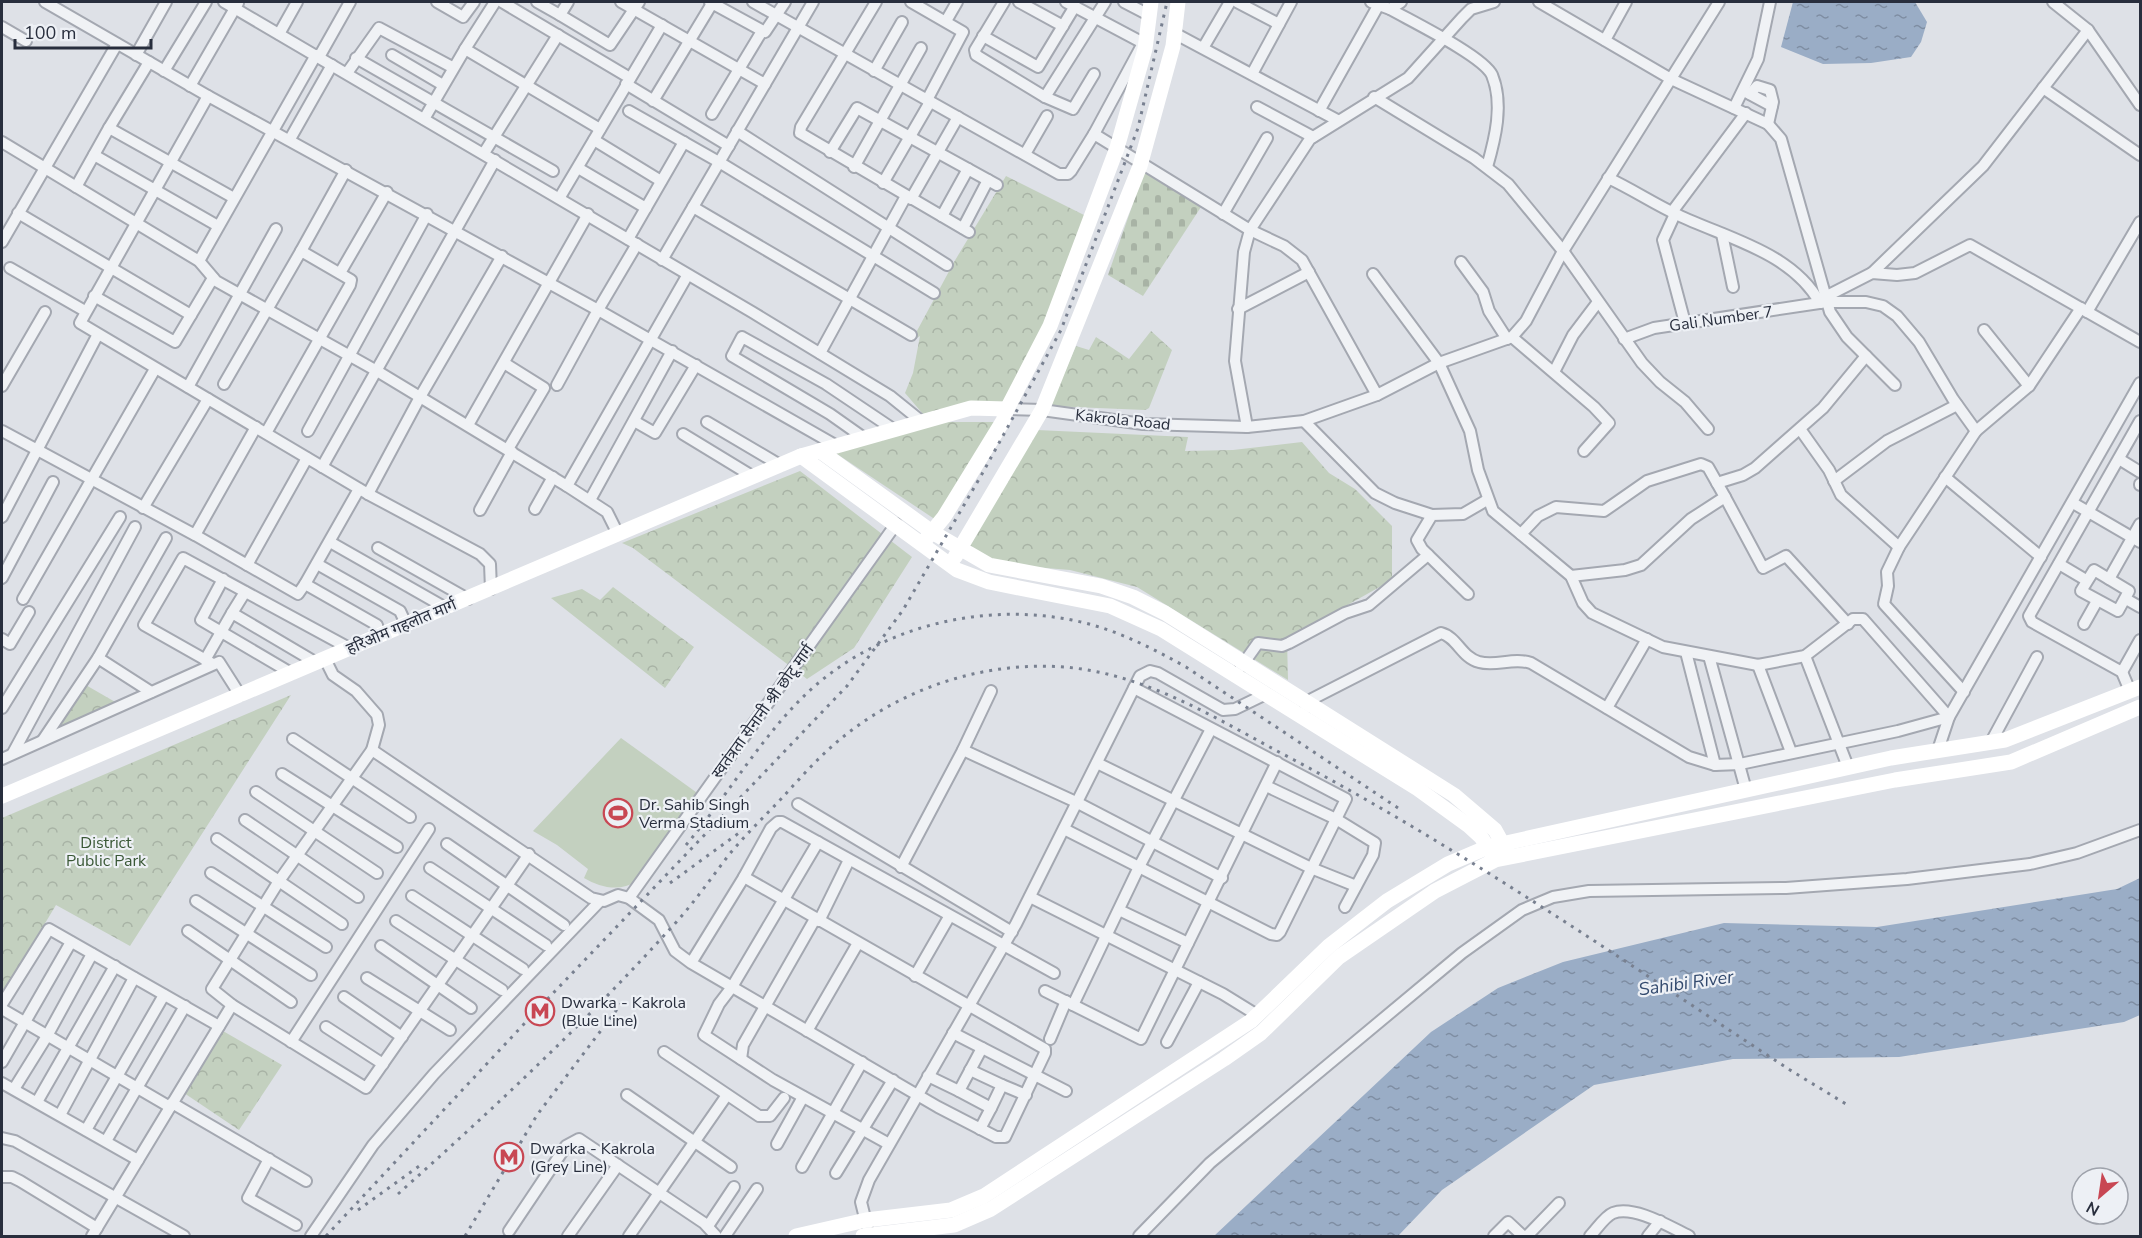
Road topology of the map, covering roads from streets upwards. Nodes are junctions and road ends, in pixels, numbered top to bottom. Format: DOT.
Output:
graph roads {
  1 [pos="45,2"];
  2 [pos="166,2"];
  3 [pos="206,2"];
  4 [pos="224,2"];
  5 [pos="297,2"];
  6 [pos="350,2"];
  7 [pos="437,2"];
  8 [pos="474,2"];
  9 [pos="495,2"];
  10 [pos="502,2"];
  11 [pos="537,2"];
  12 [pos="568,2"];
  13 [pos="621,2"];
  14 [pos="712,2"];
  15 [pos="753,2"];
  16 [pos="785,2"];
  17 [pos="813,2"];
  18 [pos="876,2"];
  19 [pos="911,2"];
  20 [pos="957,2"];
  21 [pos="1004,2"];
  22 [pos="1019,2"];
  23 [pos="1104,2"];
  24 [pos="1124,2"];
  25 [pos="1178,2"];
  26 [pos="1230,2"];
  27 [pos="1237,2"];
  28 [pos="1291,2"];
  29 [pos="1401,2"];
  30 [pos="1494,2"];
  31 [pos="1539,2"];
  32 [pos="1626,2"];
  33 [pos="1719,2"];
  34 [pos="1770,2"];
  35 [pos="2053,2"];
  36 [pos="1071,4"];
  37 [pos="1375,4"];
  38 [pos="237,5"];
  39 [pos="637,5"];
  40 [pos="1150,8"];
  41 [pos="1390,9"];
  42 [pos="560,15"];
  43 [pos="777,15"];
  44 [pos="1095,18"];
  45 [pos="946,21"];
  46 [pos="902,22"];
  47 [pos="1279,24"];
  48 [pos="662,25"];
  49 [pos="1063,26"];
  50 [pos="2,27"];
  51 [pos="798,27"];
  52 [pos="2088,30"];
  53 [pos="762,31"];
  54 [pos="1174,33"];
  55 [pos="279,34"];
  56 [pos="558,35"];
  57 [pos="983,36"];
  58 [pos="1443,38"];
  59 [pos="689,40"];
  60 [pos="1605,40"];
  61 [pos="26,41"];
  62 [pos="117,44"];
  63 [pos="1144,44"];
  64 [pos="921,48"];
  65 [pos="1203,48"];
  66 [pos="465,49"];
  67 [pos="845,53"];
  68 [pos="136,55"];
  69 [pos="392,55"];
  70 [pos="318,56"];
  71 [pos="356,58"];
  72 [pos="149,62"];
  73 [pos="332,65"];
  74 [pos="452,68"];
  75 [pos="739,69"];
  76 [pos="164,71"];
  77 [pos="874,71"];
  78 [pos="347,73"];
  79 [pos="1094,74"];
  80 [pos="1252,74"];
  81 [pos="1671,79"];
  82 [pos="628,81"];
  83 [pos="765,84"];
  84 [pos="443,85"];
  85 [pos="190,86"];
  86 [pos="526,86"];
  87 [pos="900,86"];
  88 [pos="2043,88"];
  89 [pos="1746,92"];
  90 [pos="208,96"];
  91 [pos="1045,97"];
  92 [pos="1374,97"];
  93 [pos="653,101"];
  94 [pos="928,101"];
  95 [pos="433,102"];
  96 [pos="2140,105"];
  97 [pos="1257,107"];
  98 [pos="1734,108"];
  99 [pos="629,111"];
  100 [pos="1319,111"];
  101 [pos="1746,113"];
  102 [pos="712,114"];
  103 [pos="1047,116"];
  104 [pos="958,117"];
  105 [pos="424,119"];
  106 [pos="880,120"];
  107 [pos="1337,120"];
  108 [pos="1768,124"];
  109 [pos="109,128"];
  110 [pos="600,129"];
  111 [pos="272,130"];
  112 [pos="737,131"];
  113 [pos="1094,134"];
  114 [pos="494,137"];
  115 [pos="910,137"];
  116 [pos="1313,137"];
  117 [pos="1267,138"];
  118 [pos="290,139"];
  119 [pos="594,140"];
  120 [pos="2,142"];
  121 [pos="684,142"];
  122 [pos="729,146"];
  123 [pos="1117,148"];
  124 [pos="830,152"];
  125 [pos="484,153"];
  126 [pos="938,153"];
  127 [pos="94,154"];
  128 [pos="1025,154"];
  129 [pos="2140,155"];
  130 [pos="495,160"];
  131 [pos="1142,161"];
  132 [pos="170,162"];
  133 [pos="719,162"];
  134 [pos="854,167"];
  135 [pos="1487,167"];
  136 [pos="44,168"];
  137 [pos="578,168"];
  138 [pos="968,169"];
  139 [pos="346,170"];
  140 [pos="553,171"];
  141 [pos="1608,178"];
  142 [pos="662,181"];
  143 [pos="883,183"];
  144 [pos="76,187"];
  145 [pos="154,189"];
  146 [pos="387,192"];
  147 [pos="234,198"];
  148 [pos="560,198"];
  149 [pos="909,198"];
  150 [pos="693,207"];
  151 [pos="646,208"];
  152 [pos="18,213"];
  153 [pos="1674,213"];
  154 [pos="427,214"];
  155 [pos="588,214"];
  156 [pos="1223,214"];
  157 [pos="942,216"];
  158 [pos="135,221"];
  159 [pos="2140,222"];
  160 [pos="218,226"];
  161 [pos="888,228"];
  162 [pos="276,229"];
  163 [pos="456,230"];
  164 [pos="1250,230"];
  165 [pos="1722,234"];
  166 [pos="2,242"];
  167 [pos="632,242"];
  168 [pos="301,251"];
  169 [pos="1563,251"];
  170 [pos="502,256"];
  171 [pos="873,256"];
  172 [pos="662,260"];
  173 [pos="199,261"];
  174 [pos="1461,262"];
  175 [pos="947,265"];
  176 [pos="110,267"];
  177 [pos="10,268"];
  178 [pos="1308,272"];
  179 [pos="340,273"];
  180 [pos="1872,273"];
  181 [pos="1373,274"];
  182 [pos="687,276"];
  183 [pos="213,278"];
  184 [pos="549,283"];
  185 [pos="1733,287"];
  186 [pos="934,293"];
  187 [pos="240,294"];
  188 [pos="94,296"];
  189 [pos="851,299"];
  190 [pos="1824,301"];
  191 [pos="1598,302"];
  192 [pos="267,309"];
  193 [pos="1238,309"];
  194 [pos="598,310"];
  195 [pos="2084,310"];
  196 [pos="85,311"];
  197 [pos="45,312"];
  198 [pos="191,315"];
  199 [pos="1685,323"];
  200 [pos="1984,330"];
  201 [pos="911,335"];
  202 [pos="98,336"];
  203 [pos="1509,338"];
  204 [pos="322,339"];
  205 [pos="650,339"];
  206 [pos="1624,339"];
  207 [pos="2140,342"];
  208 [pos="672,351"];
  209 [pos="820,353"];
  210 [pos="349,355"];
  211 [pos="1866,356"];
  212 [pos="504,363"];
  213 [pos="1438,363"];
  214 [pos="696,365"];
  215 [pos="156,369"];
  216 [pos="377,371"];
  217 [pos="1554,372"];
  218 [pos="2140,383"];
  219 [pos="224,384"];
  220 [pos="556,385"];
  221 [pos="1895,385"];
  222 [pos="2,386"];
  223 [pos="2030,386"];
  224 [pos="188,387"];
  225 [pos="1377,395"];
  226 [pos="420,397"];
  227 [pos="208,399"];
  228 [pos="1957,405"];
  229 [pos="1007,409"];
  230 [pos="1042,410"];
  231 [pos="634,421"];
  232 [pos="921,421"];
  233 [pos="1305,421"];
  234 [pos="707,422"];
  235 [pos="2140,422"];
  236 [pos="468,425"];
  237 [pos="1247,427"];
  238 [pos="893,429"];
  239 [pos="1708,429"];
  240 [pos="1800,429"];
  241 [pos="261,430"];
  242 [pos="2,431"];
  243 [pos="308,431"];
  244 [pos="1976,431"];
  245 [pos="684,434"];
  246 [pos="864,438"];
  247 [pos="837,446"];
  248 [pos="510,451"];
  249 [pos="820,451"];
  250 [pos="1584,451"];
  251 [pos="37,452"];
  252 [pos="801,456"];
  253 [pos="307,458"];
  254 [pos="2119,459"];
  255 [pos="780,465"];
  256 [pos="322,467"];
  257 [pos="2140,472"];
  258 [pos="752,476"];
  259 [pos="553,477"];
  260 [pos="1946,477"];
  261 [pos="91,481"];
  262 [pos="1834,481"];
  263 [pos="53,482"];
  264 [pos="1717,483"];
  265 [pos="567,486"];
  266 [pos="364,491"];
  267 [pos="1725,496"];
  268 [pos="590,500"];
  269 [pos="1487,500"];
  270 [pos="2073,503"];
  271 [pos="143,508"];
  272 [pos="535,509"];
  273 [pos="480,510"];
  274 [pos="2088,512"];
  275 [pos="1432,515"];
  276 [pos="2,517"];
  277 [pos="120,517"];
  278 [pos="896,524"];
  279 [pos="2140,524"];
  280 [pos="135,527"];
  281 [pos="618,534"];
  282 [pos="1521,534"];
  283 [pos="195,535"];
  284 [pos="166,538"];
  285 [pos="927,538"];
  286 [pos="2136,540"];
  287 [pos="330,542"];
  288 [pos="1899,547"];
  289 [pos="378,548"];
  290 [pos="960,550"];
  291 [pos="1428,555"];
  292 [pos="2041,557"];
  293 [pos="317,564"];
  294 [pos="2059,564"];
  295 [pos="247,565"];
  296 [pos="950,565"];
  297 [pos="1571,576"];
  298 [pos="2,578"];
  299 [pos="223,579"];
  300 [pos="2109,579"];
  301 [pos="2086,580"];
  302 [pos="305,584"];
  303 [pos="491,589"];
  304 [pos="245,592"];
  305 [pos="1467,594"];
  306 [pos="23,598"];
  307 [pos="468,599"];
  308 [pos="2126,599"];
  309 [pos="2097,601"];
  310 [pos="2140,607"];
  311 [pos="446,608"];
  312 [pos="29,612"];
  313 [pos="232,613"];
  314 [pos="406,624"];
  315 [pos="1848,624"];
  316 [pos="2084,624"];
  317 [pos="221,632"];
  318 [pos="379,635"];
  319 [pos="2,639"];
  320 [pos="1647,639"];
  321 [pos="2140,640"];
  322 [pos="349,648"];
  323 [pos="1686,652"];
  324 [pos="1709,656"];
  325 [pos="1805,656"];
  326 [pos="2037,657"];
  327 [pos="98,658"];
  328 [pos="320,661"];
  329 [pos="209,662"];
  330 [pos="1758,665"];
  331 [pos="1240,668"];
  332 [pos="2122,672"];
  333 [pos="291,673"];
  334 [pos="1134,688"];
  335 [pos="2135,689"];
  336 [pos="992,691"];
  337 [pos="151,692"];
  338 [pos="1964,692"];
  339 [pos="1266,694"];
  340 [pos="240,695"];
  341 [pos="2140,707"];
  342 [pos="2,708"];
  343 [pos="1607,708"];
  344 [pos="1305,710"];
  345 [pos="1949,717"];
  346 [pos="1211,729"];
  347 [pos="293,739"];
  348 [pos="43,740"];
  349 [pos="1839,742"];
  350 [pos="1991,742"];
  351 [pos="372,750"];
  352 [pos="963,750"];
  353 [pos="1938,750"];
  354 [pos="1791,752"];
  355 [pos="13,753"];
  356 [pos="2,759"];
  357 [pos="1277,762"];
  358 [pos="1097,763"];
  359 [pos="1740,764"];
  360 [pos="1715,765"];
  361 [pos="1848,767"];
  362 [pos="282,774"];
  363 [pos="351,779"];
  364 [pos="1266,786"];
  365 [pos="1746,790"];
  366 [pos="256,792"];
  367 [pos="2,796"];
  368 [pos="1174,801"];
  369 [pos="1076,802"];
  370 [pos="798,804"];
  371 [pos="331,807"];
  372 [pos="410,817"];
  373 [pos="1336,819"];
  374 [pos="245,820"];
  375 [pos="429,829"];
  376 [pos="1064,830"];
  377 [pos="2140,830"];
  378 [pos="314,831"];
  379 [pos="1243,835"];
  380 [pos="217,839"];
  381 [pos="818,842"];
  382 [pos="1155,842"];
  383 [pos="447,844"];
  384 [pos="397,847"];
  385 [pos="1499,851"];
  386 [pos="529,854"];
  387 [pos="297,856"];
  388 [pos="849,860"];
  389 [pos="900,867"];
  390 [pos="1139,867"];
  391 [pos="430,868"];
  392 [pos="1311,868"];
  393 [pos="211,873"];
  394 [pos="377,873"];
  395 [pos="744,877"];
  396 [pos="1222,878"];
  397 [pos="279,881"];
  398 [pos="508,885"];
  399 [pos="1356,886"];
  400 [pos="412,896"];
  401 [pos="358,897"];
  402 [pos="1030,897"];
  403 [pos="629,898"];
  404 [pos="783,900"];
  405 [pos="196,901"];
  406 [pos="600,901"];
  407 [pos="1209,903"];
  408 [pos="1344,907"];
  409 [pos="262,908"];
  410 [pos="491,908"];
  411 [pos="1119,910"];
  412 [pos="949,917"];
  413 [pos="817,920"];
  414 [pos="396,921"];
  415 [pos="342,924"];
  416 [pos="564,925"];
  417 [pos="188,931"];
  418 [pos="1012,932"];
  419 [pos="247,933"];
  420 [pos="473,934"];
  421 [pos="1106,936"];
  422 [pos="71,942"];
  423 [pos="858,943"];
  424 [pos="1188,943"];
  425 [pos="546,945"];
  426 [pos="381,946"];
  427 [pos="1003,946"];
  428 [pos="326,947"];
  429 [pos="92,954"];
  430 [pos="232,959"];
  431 [pos="455,960"];
  432 [pos="691,963"];
  433 [pos="115,966"];
  434 [pos="523,969"];
  435 [pos="1174,970"];
  436 [pos="1054,973"];
  437 [pos="311,975"];
  438 [pos="915,976"];
  439 [pos="134,978"];
  440 [pos="367,978"];
  441 [pos="1199,982"];
  442 [pos="438,985"];
  443 [pos="732,987"];
  444 [pos="502,990"];
  445 [pos="1045,991"];
  446 [pos="164,994"];
  447 [pos="344,997"];
  448 [pos="291,1002"];
  449 [pos="1069,1003"];
  450 [pos="2,1004"];
  451 [pos="232,1005"];
  452 [pos="185,1006"];
  453 [pos="765,1006"];
  454 [pos="968,1006"];
  455 [pos="471,1008"];
  456 [pos="2,1009"];
  457 [pos="419,1012"];
  458 [pos="1257,1015"];
  459 [pos="26,1023"];
  460 [pos="219,1026"];
  461 [pos="327,1027"];
  462 [pos="450,1030"];
  463 [pos="807,1030"];
  464 [pos="953,1033"];
  465 [pos="47,1036"];
  466 [pos="402,1037"];
  467 [pos="1050,1039"];
  468 [pos="291,1042"];
  469 [pos="1167,1042"];
  470 [pos="68,1048"];
  471 [pos="982,1048"];
  472 [pos="664,1052"];
  473 [pos="741,1059"];
  474 [pos="90,1061"];
  475 [pos="2,1062"];
  476 [pos="862,1062"];
  477 [pos="383,1064"];
  478 [pos="970,1070"];
  479 [pos="116,1076"];
  480 [pos="928,1076"];
  481 [pos="1035,1076"];
  482 [pos="893,1080"];
  483 [pos="2,1083"];
  484 [pos="1002,1085"];
  485 [pos="137,1088"];
  486 [pos="14,1089"];
  487 [pos="959,1091"];
  488 [pos="1066,1091"];
  489 [pos="918,1094"];
  490 [pos="627,1095"];
  491 [pos="728,1095"];
  492 [pos="1026,1095"];
  493 [pos="803,1097"];
  494 [pos="784,1098"];
  495 [pos="37,1102"];
  496 [pos="171,1105"];
  497 [pos="991,1108"];
  498 [pos="832,1113"];
  499 [pos="60,1115"];
  500 [pos="980,1129"];
  501 [pos="86,1130"];
  502 [pos="862,1130"];
  503 [pos="2,1138"];
  504 [pos="106,1142"];
  505 [pos="695,1143"];
  506 [pos="777,1144"];
  507 [pos="889,1144"];
  508 [pos="269,1159"];
  509 [pos="138,1160"];
  510 [pos="618,1165"];
  511 [pos="731,1167"];
  512 [pos="802,1167"];
  513 [pos="836,1173"];
  514 [pos="2,1177"];
  515 [pos="306,1180"];
  516 [pos="734,1187"];
  517 [pos="757,1189"];
  518 [pos="661,1194"];
  519 [pos="115,1198"];
  520 [pos="1559,1203"];
  521 [pos="1660,1221"];
  522 [pos="296,1225"];
  523 [pos="708,1226"];
  524 [pos="866,1231"];
  525 [pos="94,1232"];
  526 [pos="509,1232"];
  527 [pos="171,1233"];
  528 [pos="184,1236"];
  529 [pos="311,1236"];
  530 [pos="568,1236"];
  531 [pos="629,1236"];
  532 [pos="716,1236"];
  533 [pos="725,1236"];
  534 [pos="796,1236"];
  535 [pos="1139,1236"];
  536 [pos="1494,1236"];
  537 [pos="1523,1236"];
  538 [pos="1527,1236"];
  539 [pos="1590,1236"];
  540 [pos="1648,1236"];
  541 [pos="1689,1236"];
  1 -- 62 [label="street"];
  2 -- 68 [label="street"];
  3 -- 76 [label="street"];
  4 -- 38 [label="street"];
  5 -- 55 [label="street"];
  6 -- 70 [label="street"];
  7 -- 8 [label="street"];
  9 -- 66 [label="street"];
  10 -- 56 [label="street"];
  11 -- 42 [label="street"];
  12 -- 42 [label="street"];
  13 -- 39 [label="street"];
  14 -- 53 [label="street"];
  14 -- 59 [label="street"];
  15 -- 43 [label="street"];
  16 -- 43 [label="street"];
  17 -- 51 [label="street"];
  18 -- 67 [label="street"];
  19 -- 45 [label="street"];
  20 -- 45 [label="street"];
  21 -- 57 [label="street"];
  22 -- 49 [label="street"];
  23 -- 44 [label="street"];
  24 -- 40 [label="street"];
  25 -- 54 [label="street"];
  26 -- 65 [label="street"];
  27 -- 47 [label="street"];
  28 -- 47 [label="street"];
  29 -- 41 [label="street"];
  30 -- 58 [label="street"];
  31 -- 60 [label="street"];
  32 -- 60 [label="street"];
  33 -- 81 [label="street"];
  34 -- 89 [label="street"];
  35 -- 52 [label="street"];
  36 -- 44 [label="street"];
  36 -- 49 [label="street"];
  37 -- 41 [label="street"];
  37 -- 100 [label="street"];
  38 -- 55 [label="street"];
  38 -- 85 [label="street"];
  39 -- 42 [label="street"];
  39 -- 48 [label="street"];
  40 -- 63 [label="street"];
  41 -- 58 [label="street"];
  43 -- 51 [label="street"];
  43 -- 53 [label="street"];
  44 -- 63 [label="street"];
  44 -- 91 [label="street"];
  45 -- 94 [label="street"];
  46 -- 77 [label="street"];
  47 -- 80 [label="street"];
  48 -- 59 [label="street"];
  48 -- 82 [label="street"];
  49 -- 57 [label="street"];
  50 -- 61 [label="street"];
  51 -- 67 [label="street"];
  51 -- 83 [label="street"];
  52 -- 88 [label="street"];
  52 -- 96 [label="street"];
  53 -- 75 [label="street"];
  54 -- 65 [label="street"];
  54 -- 131 [label="street"];
  55 -- 70 [label="street"];
  56 -- 82 [label="street"];
  56 -- 86 [label="street"];
  57 -- 91 [label="street"];
  58 -- 92 [label="street"];
  58 -- 135 [label="street"];
  59 -- 75 [label="street"];
  59 -- 93 [label="street"];
  60 -- 81 [label="street"];
  62 -- 68 [label="street"];
  62 -- 136 [label="street"];
  63 -- 113 [label="street"];
  63 -- 123 [label="street"];
  64 -- 87 [label="street"];
  65 -- 80 [label="street"];
  66 -- 74 [label="street"];
  66 -- 86 [label="street"];
  67 -- 77 [label="street"];
  67 -- 124 [label="street"];
  68 -- 72 [label="street"];
  69 -- 84 [label="street"];
  70 -- 73 [label="street"];
  70 -- 111 [label="street"];
  71 -- 74 [label="street"];
  71 -- 78 [label="street"];
  71 -- 95 [label="street"];
  72 -- 76 [label="street"];
  72 -- 109 [label="street"];
  73 -- 78 [label="street"];
  73 -- 118 [label="street"];
  74 -- 84 [label="street"];
  75 -- 83 [label="street"];
  75 -- 102 [label="street"];
  76 -- 85 [label="street"];
  77 -- 87 [label="street"];
  78 -- 105 [label="street"];
  79 -- 91 [label="street"];
  80 -- 100 [label="street"];
  81 -- 98 [label="street"];
  81 -- 141 [label="street"];
  82 -- 93 [label="street"];
  82 -- 110 [label="street"];
  83 -- 112 [label="street"];
  84 -- 95 [label="street"];
  85 -- 90 [label="street"];
  86 -- 110 [label="street"];
  86 -- 114 [label="street"];
  87 -- 94 [label="street"];
  87 -- 106 [label="street"];
  88 -- 129 [label="street"];
  88 -- 180 [label="street"];
  89 -- 98 [label="street"];
  89 -- 108 [label="street"];
  90 -- 111 [label="street"];
  90 -- 132 [label="street"];
  92 -- 107 [label="street"];
  92 -- 135 [label="street"];
  93 -- 122 [label="street"];
  94 -- 104 [label="street"];
  94 -- 115 [label="street"];
  95 -- 105 [label="street"];
  95 -- 114 [label="street"];
  97 -- 116 [label="street"];
  98 -- 101 [label="street"];
  99 -- 121 [label="street"];
  100 -- 107 [label="street"];
  101 -- 108 [label="street"];
  101 -- 153 [label="street"];
  103 -- 128 [label="street"];
  104 -- 126 [label="street"];
  104 -- 128 [label="street"];
  105 -- 125 [label="street"];
  106 -- 115 [label="street"];
  106 -- 124 [label="street"];
  106 -- 134 [label="street"];
  107 -- 116 [label="street"];
  108 -- 190 [label="street"];
  109 -- 127 [label="street"];
  109 -- 132 [label="street"];
  110 -- 119 [label="street"];
  111 -- 118 [label="street"];
  111 -- 147 [label="street"];
  112 -- 122 [label="street"];
  112 -- 161 [label="street"];
  113 -- 123 [label="street"];
  113 -- 128 [label="street"];
  114 -- 125 [label="street"];
  114 -- 140 [label="street"];
  115 -- 126 [label="street"];
  115 -- 143 [label="street"];
  116 -- 164 [label="street"];
  117 -- 156 [label="street"];
  118 -- 139 [label="street"];
  119 -- 137 [label="street"];
  119 -- 142 [label="street"];
  120 -- 136 [label="street"];
  121 -- 133 [label="street"];
  121 -- 142 [label="street"];
  122 -- 133 [label="street"];
  123 -- 131 [label="street"];
  123 -- 229 [label="street"];
  124 -- 134 [label="street"];
  125 -- 130 [label="street"];
  126 -- 138 [label="street"];
  126 -- 149 [label="street"];
  127 -- 144 [label="street"];
  127 -- 145 [label="street"];
  130 -- 148 [label="street"];
  130 -- 163 [label="street"];
  131 -- 156 [label="street"];
  131 -- 230 [label="street"];
  132 -- 145 [label="street"];
  132 -- 147 [label="street"];
  133 -- 150 [label="street"];
  133 -- 171 [label="street"];
  134 -- 143 [label="street"];
  135 -- 169 [label="street"];
  136 -- 144 [label="street"];
  136 -- 152 [label="street"];
  137 -- 148 [label="street"];
  137 -- 151 [label="street"];
  138 -- 157 [label="street"];
  138 -- 157 [label="street"];
  139 -- 146 [label="street"];
  139 -- 168 [label="street"];
  141 -- 153 [label="street"];
  141 -- 169 [label="street"];
  142 -- 151 [label="street"];
  143 -- 149 [label="street"];
  144 -- 158 [label="street"];
  145 -- 158 [label="street"];
  145 -- 160 [label="street"];
  146 -- 154 [label="street"];
  146 -- 179 [label="street"];
  147 -- 160 [label="street"];
  148 -- 155 [label="street"];
  149 -- 157 [label="street"];
  149 -- 161 [label="street"];
  150 -- 172 [label="street"];
  150 -- 189 [label="street"];
  151 -- 167 [label="street"];
  152 -- 166 [label="street"];
  152 -- 176 [label="street"];
  153 -- 165 [label="street"];
  153 -- 199 [label="street"];
  154 -- 163 [label="street"];
  154 -- 210 [label="street"];
  155 -- 167 [label="street"];
  155 -- 184 [label="street"];
  156 -- 164 [label="street"];
  158 -- 173 [label="street"];
  158 -- 176 [label="street"];
  159 -- 195 [label="street"];
  160 -- 173 [label="street"];
  161 -- 171 [label="street"];
  161 -- 175 [label="street"];
  162 -- 187 [label="street"];
  163 -- 170 [label="street"];
  163 -- 216 [label="street"];
  164 -- 178 [label="street"];
  164 -- 193 [label="street"];
  165 -- 185 [label="street"];
  165 -- 190 [label="street"];
  167 -- 172 [label="street"];
  167 -- 194 [label="street"];
  168 -- 179 [label="street"];
  168 -- 192 [label="street"];
  169 -- 191 [label="street"];
  169 -- 203 [label="street"];
  170 -- 184 [label="street"];
  170 -- 226 [label="street"];
  171 -- 186 [label="street"];
  171 -- 189 [label="street"];
  172 -- 182 [label="street"];
  173 -- 183 [label="street"];
  174 -- 203 [label="street"];
  176 -- 188 [label="street"];
  176 -- 198 [label="street"];
  177 -- 196 [label="street"];
  178 -- 193 [label="street"];
  178 -- 225 [label="street"];
  179 -- 204 [label="street"];
  180 -- 190 [label="street"];
  180 -- 195 [label="street"];
  181 -- 213 [label="street"];
  182 -- 205 [label="street"];
  182 -- 209 [label="street"];
  183 -- 187 [label="street"];
  183 -- 198 [label="street"];
  184 -- 194 [label="street"];
  184 -- 212 [label="street"];
  187 -- 192 [label="street"];
  187 -- 224 [label="street"];
  188 -- 196 [label="street"];
  188 -- 198 [label="street"];
  189 -- 201 [label="street"];
  189 -- 209 [label="street"];
  190 -- 199 [label="street, Gali Number 7"];
  190 -- 211 [label="street"];
  190 -- 228 [label="street"];
  191 -- 206 [label="street"];
  191 -- 217 [label="street"];
  192 -- 204 [label="street"];
  192 -- 219 [label="street"];
  193 -- 237 [label="street"];
  194 -- 205 [label="street"];
  194 -- 220 [label="street"];
  195 -- 207 [label="street"];
  195 -- 223 [label="street"];
  196 -- 202 [label="street"];
  197 -- 222 [label="street"];
  199 -- 206 [label="street, Gali Number 7"];
  200 -- 223 [label="street"];
  202 -- 215 [label="street"];
  202 -- 251 [label="street"];
  203 -- 213 [label="street, Kakrola Road"];
  203 -- 217 [label="street"];
  204 -- 210 [label="street"];
  204 -- 241 [label="street"];
  205 -- 208 [label="street"];
  205 -- 265 [label="street"];
  206 -- 239 [label="street"];
  208 -- 214 [label="street"];
  208 -- 231 [label="street"];
  209 -- 232 [label="street"];
  210 -- 216 [label="street"];
  210 -- 243 [label="street"];
  211 -- 221 [label="street"];
  211 -- 240 [label="street"];
  212 -- 236 [label="street"];
  212 -- 248 [label="street"];
  213 -- 225 [label="street, Kakrola Road"];
  213 -- 269 [label="street"];
  214 -- 231 [label="street"];
  214 -- 247 [label="street"];
  215 -- 224 [label="street"];
  215 -- 261 [label="street"];
  216 -- 226 [label="street"];
  216 -- 256 [label="street"];
  217 -- 250 [label="street"];
  218 -- 270 [label="street"];
  223 -- 244 [label="street"];
  224 -- 227 [label="street"];
  225 -- 233 [label="street, Kakrola Road"];
  226 -- 236 [label="street"];
  226 -- 266 [label="street"];
  227 -- 241 [label="street"];
  227 -- 271 [label="street"];
  228 -- 244 [label="street"];
  228 -- 262 [label="street"];
  229 -- 230 [label="street, Kakrola Road"];
  229 -- 232 [label="street, Kakrola Road"];
  229 -- 285 [label="street"];
  230 -- 237 [label="street, Kakrola Road"];
  230 -- 290 [label="street"];
  231 -- 268 [label="street"];
  232 -- 238 [label="street, Kakrola Road"];
  233 -- 237 [label="street, Kakrola Road"];
  233 -- 275 [label="street"];
  234 -- 255 [label="street"];
  235 -- 254 [label="street"];
  236 -- 248 [label="street"];
  238 -- 246 [label="street, Kakrola Road"];
  238 -- 246 [label="street"];
  240 -- 262 [label="street"];
  240 -- 264 [label="street"];
  241 -- 253 [label="street"];
  241 -- 283 [label="street"];
  242 -- 251 [label="street"];
  244 -- 260 [label="street"];
  245 -- 258 [label="street"];
  246 -- 247 [label="street, Kakrola Road"];
  247 -- 249 [label="street, Kakrola Road"];
  248 -- 259 [label="street"];
  248 -- 273 [label="street"];
  249 -- 252 [label="street, Kakrola Road"];
  249 -- 285 [label="street"];
  251 -- 261 [label="street"];
  251 -- 276 [label="street"];
  252 -- 255 [label="street, हरिओम गहलोत मार्ग"];
  252 -- 278 [label="street"];
  253 -- 256 [label="street"];
  253 -- 295 [label="street"];
  254 -- 257 [label="street"];
  254 -- 274 [label="street"];
  255 -- 258 [label="street, हरिओम गहलोत मार्ग"];
  256 -- 266 [label="street"];
  258 -- 281 [label="street, हरिओम गहलोत मार्ग"];
  259 -- 265 [label="street"];
  259 -- 272 [label="street"];
  260 -- 288 [label="street"];
  260 -- 292 [label="street"];
  261 -- 271 [label="street"];
  261 -- 306 [label="street"];
  262 -- 288 [label="street"];
  263 -- 298 [label="street"];
  264 -- 267 [label="street"];
  264 -- 282 [label="street"];
  265 -- 268 [label="street"];
  266 -- 287 [label="street"];
  266 -- 303 [label="street"];
  267 -- 297 [label="street"];
  267 -- 315 [label="street"];
  268 -- 281 [label="street"];
  269 -- 275 [label="street"];
  269 -- 282 [label="street"];
  270 -- 274 [label="street"];
  270 -- 292 [label="street"];
  271 -- 283 [label="street"];
  274 -- 286 [label="street"];
  274 -- 294 [label="street"];
  275 -- 291 [label="street"];
  277 -- 342 [label="street"];
  278 -- 285 [label="street"];
  278 -- 403 [label="street, स्वतंत्रता सेनानी श्री छोटू मार्ग"];
  279 -- 286 [label="street"];
  280 -- 355 [label="street"];
  281 -- 303 [label="street, हरिओम गहलोत मार्ग"];
  282 -- 297 [label="street"];
  283 -- 295 [label="street"];
  284 -- 327 [label="street"];
  285 -- 290 [label="street"];
  285 -- 296 [label="street"];
  286 -- 300 [label="street"];
  287 -- 293 [label="street"];
  287 -- 311 [label="street"];
  288 -- 338 [label="street"];
  289 -- 307 [label="street"];
  290 -- 296 [label="street"];
  290 -- 331 [label="street"];
  291 -- 305 [label="street"];
  291 -- 331 [label="street"];
  292 -- 338 [label="street"];
  293 -- 302 [label="street"];
  293 -- 314 [label="street"];
  294 -- 301 [label="street"];
  294 -- 332 [label="street"];
  295 -- 302 [label="street"];
  296 -- 331 [label="street"];
  297 -- 320 [label="street"];
  299 -- 304 [label="street"];
  299 -- 317 [label="street"];
  299 -- 329 [label="street"];
  300 -- 301 [label="street"];
  300 -- 308 [label="street"];
  301 -- 309 [label="street"];
  302 -- 318 [label="street"];
  303 -- 307 [label="street, हरिओम गहलोत मार्ग"];
  304 -- 313 [label="street"];
  304 -- 322 [label="street"];
  307 -- 311 [label="street, हरिओम गहलोत मार्ग"];
  308 -- 309 [label="street"];
  308 -- 310 [label="street"];
  309 -- 316 [label="street"];
  311 -- 314 [label="street, हरिओम गहलोत मार्ग"];
  312 -- 319 [label="street"];
  313 -- 317 [label="street"];
  313 -- 328 [label="street"];
  314 -- 318 [label="street, हरिओम गहलोत मार्ग"];
  315 -- 325 [label="street"];
  315 -- 345 [label="street"];
  317 -- 329 [label="street"];
  317 -- 333 [label="street"];
  318 -- 322 [label="street, हरिओम गहलोत मार्ग"];
  320 -- 323 [label="street"];
  320 -- 343 [label="street"];
  321 -- 332 [label="street"];
  322 -- 328 [label="street, हरिओम गहलोत मार्ग"];
  323 -- 324 [label="street"];
  323 -- 360 [label="street"];
  324 -- 330 [label="street"];
  324 -- 359 [label="street"];
  325 -- 330 [label="street"];
  325 -- 349 [label="street"];
  326 -- 350 [label="street"];
  327 -- 337 [label="street"];
  327 -- 348 [label="street"];
  328 -- 333 [label="street, हरिओम गहलोत मार्ग"];
  328 -- 351 [label="street"];
  329 -- 337 [label="street"];
  329 -- 340 [label="street"];
  330 -- 354 [label="street"];
  331 -- 339 [label="street"];
  331 -- 344 [label="street"];
  332 -- 335 [label="street"];
  333 -- 340 [label="street, हरिओम गहलोत मार्ग"];
  334 -- 339 [label="street"];
  334 -- 346 [label="street"];
  334 -- 358 [label="street"];
  335 -- 350 [label="street"];
  336 -- 352 [label="street"];
  337 -- 348 [label="street"];
  338 -- 345 [label="street"];
  339 -- 344 [label="street"];
  340 -- 367 [label="street, हरिओम गहलोत मार्ग"];
  341 -- 385 [label="street"];
  343 -- 344 [label="street"];
  343 -- 360 [label="street"];
  344 -- 385 [label="street"];
  345 -- 349 [label="street"];
  345 -- 353 [label="street"];
  346 -- 357 [label="street"];
  346 -- 368 [label="street"];
  347 -- 363 [label="street"];
  348 -- 355 [label="street"];
  349 -- 354 [label="street"];
  349 -- 361 [label="street"];
  350 -- 353 [label="street"];
  351 -- 363 [label="street"];
  351 -- 386 [label="street"];
  352 -- 369 [label="street"];
  352 -- 389 [label="street"];
  353 -- 361 [label="street"];
  354 -- 359 [label="street"];
  355 -- 356 [label="street"];
  357 -- 364 [label="street"];
  357 -- 373 [label="street"];
  358 -- 368 [label="street"];
  358 -- 369 [label="street"];
  359 -- 360 [label="street"];
  359 -- 365 [label="street"];
  361 -- 365 [label="street"];
  362 -- 371 [label="street"];
  363 -- 371 [label="street"];
  363 -- 372 [label="street"];
  364 -- 373 [label="street"];
  364 -- 379 [label="street"];
  365 -- 385 [label="street"];
  366 -- 378 [label="street"];
  368 -- 379 [label="street"];
  368 -- 382 [label="street"];
  369 -- 376 [label="street"];
  369 -- 382 [label="street"];
  370 -- 389 [label="street"];
  371 -- 378 [label="street"];
  371 -- 384 [label="street"];
  373 -- 392 [label="street"];
  373 -- 399 [label="street"];
  374 -- 387 [label="street"];
  375 -- 468 [label="street"];
  376 -- 390 [label="street"];
  376 -- 402 [label="street"];
  377 -- 535 [label="street"];
  378 -- 387 [label="street"];
  378 -- 394 [label="street"];
  379 -- 392 [label="street"];
  379 -- 396 [label="street"];
  380 -- 397 [label="street"];
  381 -- 388 [label="street"];
  381 -- 395 [label="street"];
  381 -- 404 [label="street"];
  382 -- 390 [label="street"];
  382 -- 396 [label="street"];
  383 -- 398 [label="street"];
  385 -- 458 [label="street"];
  385 -- 524 [label="street"];
  386 -- 398 [label="street"];
  386 -- 406 [label="street"];
  387 -- 397 [label="street"];
  387 -- 401 [label="street"];
  388 -- 412 [label="street"];
  388 -- 413 [label="street"];
  389 -- 418 [label="street"];
  390 -- 407 [label="street"];
  390 -- 411 [label="street"];
  391 -- 410 [label="street"];
  392 -- 399 [label="street"];
  392 -- 407 [label="street"];
  393 -- 409 [label="street"];
  395 -- 404 [label="street"];
  395 -- 432 [label="street"];
  396 -- 407 [label="street"];
  397 -- 409 [label="street"];
  397 -- 415 [label="street"];
  398 -- 410 [label="street"];
  398 -- 416 [label="street"];
  399 -- 408 [label="street"];
  400 -- 420 [label="street"];
  402 -- 418 [label="street"];
  402 -- 421 [label="street"];
  403 -- 406 [label="street"];
  403 -- 432 [label="street"];
  404 -- 413 [label="street"];
  404 -- 443 [label="street"];
  405 -- 419 [label="street"];
  406 -- 529 [label="street"];
  407 -- 424 [label="street"];
  409 -- 419 [label="street"];
  409 -- 428 [label="street"];
  410 -- 420 [label="street"];
  410 -- 425 [label="street"];
  411 -- 421 [label="street"];
  411 -- 424 [label="street"];
  412 -- 427 [label="street"];
  412 -- 438 [label="street"];
  413 -- 423 [label="street"];
  413 -- 453 [label="street"];
  414 -- 431 [label="street"];
  417 -- 430 [label="street"];
  418 -- 427 [label="street"];
  419 -- 430 [label="street"];
  419 -- 437 [label="street"];
  420 -- 431 [label="street"];
  420 -- 434 [label="street"];
  421 -- 435 [label="street"];
  421 -- 449 [label="street"];
  422 -- 429 [label="street"];
  422 -- 450 [label="street"];
  422 -- 459 [label="street"];
  423 -- 438 [label="street"];
  423 -- 463 [label="street"];
  424 -- 435 [label="street"];
  426 -- 442 [label="street"];
  427 -- 436 [label="street"];
  427 -- 454 [label="street"];
  429 -- 433 [label="street"];
  429 -- 465 [label="street"];
  430 -- 448 [label="street"];
  430 -- 451 [label="street"];
  431 -- 442 [label="street"];
  431 -- 444 [label="street"];
  432 -- 443 [label="street"];
  433 -- 439 [label="street"];
  433 -- 470 [label="street"];
  435 -- 441 [label="street"];
  435 -- 449 [label="street"];
  438 -- 454 [label="street"];
  439 -- 446 [label="street"];
  439 -- 474 [label="street"];
  440 -- 457 [label="street"];
  441 -- 458 [label="street"];
  441 -- 469 [label="street"];
  442 -- 455 [label="street"];
  442 -- 457 [label="street"];
  443 -- 453 [label="street"];
  443 -- 473 [label="street"];
  445 -- 449 [label="street"];
  446 -- 452 [label="street"];
  446 -- 479 [label="street"];
  447 -- 466 [label="street"];
  449 -- 467 [label="street"];
  451 -- 460 [label="street"];
  451 -- 468 [label="street"];
  452 -- 460 [label="street"];
  452 -- 485 [label="street"];
  453 -- 463 [label="street"];
  453 -- 473 [label="street"];
  454 -- 464 [label="street"];
  454 -- 481 [label="street"];
  456 -- 459 [label="street"];
  457 -- 462 [label="street"];
  457 -- 466 [label="street"];
  458 -- 524 [label="street"];
  459 -- 465 [label="street"];
  459 -- 475 [label="street"];
  460 -- 496 [label="street"];
  461 -- 477 [label="street"];
  463 -- 476 [label="street"];
  464 -- 471 [label="street"];
  464 -- 480 [label="street"];
  465 -- 470 [label="street"];
  465 -- 486 [label="street"];
  466 -- 477 [label="street"];
  468 -- 477 [label="street"];
  470 -- 474 [label="street"];
  470 -- 495 [label="street"];
  471 -- 478 [label="street"];
  471 -- 481 [label="street"];
  472 -- 491 [label="street"];
  473 -- 493 [label="street"];
  474 -- 479 [label="street"];
  474 -- 499 [label="street"];
  476 -- 482 [label="street"];
  476 -- 498 [label="street"];
  478 -- 484 [label="street"];
  478 -- 487 [label="street"];
  479 -- 485 [label="street"];
  479 -- 501 [label="street"];
  480 -- 487 [label="street"];
  480 -- 489 [label="street"];
  481 -- 488 [label="street"];
  481 -- 492 [label="street"];
  482 -- 489 [label="street"];
  482 -- 502 [label="street"];
  483 -- 486 [label="street"];
  484 -- 492 [label="street"];
  484 -- 497 [label="street"];
  485 -- 496 [label="street"];
  485 -- 504 [label="street"];
  486 -- 495 [label="street"];
  487 -- 497 [label="street"];
  489 -- 500 [label="street"];
  489 -- 507 [label="street"];
  490 -- 505 [label="street"];
  491 -- 494 [label="street"];
  491 -- 505 [label="street"];
  492 -- 500 [label="street"];
  493 -- 498 [label="street"];
  493 -- 506 [label="street"];
  495 -- 499 [label="street"];
  496 -- 508 [label="street"];
  496 -- 509 [label="street"];
  497 -- 500 [label="street"];
  498 -- 502 [label="street"];
  498 -- 512 [label="street"];
  499 -- 501 [label="street"];
  501 -- 504 [label="street"];
  502 -- 507 [label="street"];
  502 -- 513 [label="street"];
  503 -- 519 [label="street"];
  504 -- 509 [label="street"];
  505 -- 511 [label="street"];
  505 -- 518 [label="street"];
  507 -- 524 [label="street"];
  508 -- 515 [label="street"];
  508 -- 522 [label="street"];
  509 -- 519 [label="street"];
  510 -- 518 [label="street"];
  510 -- 526 [label="street"];
  510 -- 530 [label="street"];
  514 -- 525 [label="street"];
  516 -- 523 [label="street"];
  517 -- 533 [label="street"];
  518 -- 523 [label="street"];
  518 -- 531 [label="street"];
  519 -- 525 [label="street"];
  519 -- 527 [label="street"];
  520 -- 538 [label="street"];
  521 -- 539 [label="street"];
  521 -- 540 [label="street"];
  521 -- 541 [label="street"];
  523 -- 532 [label="street"];
  524 -- 534 [label="street"];
  527 -- 528 [label="street"];
  536 -- 537 [label="street"];
}
